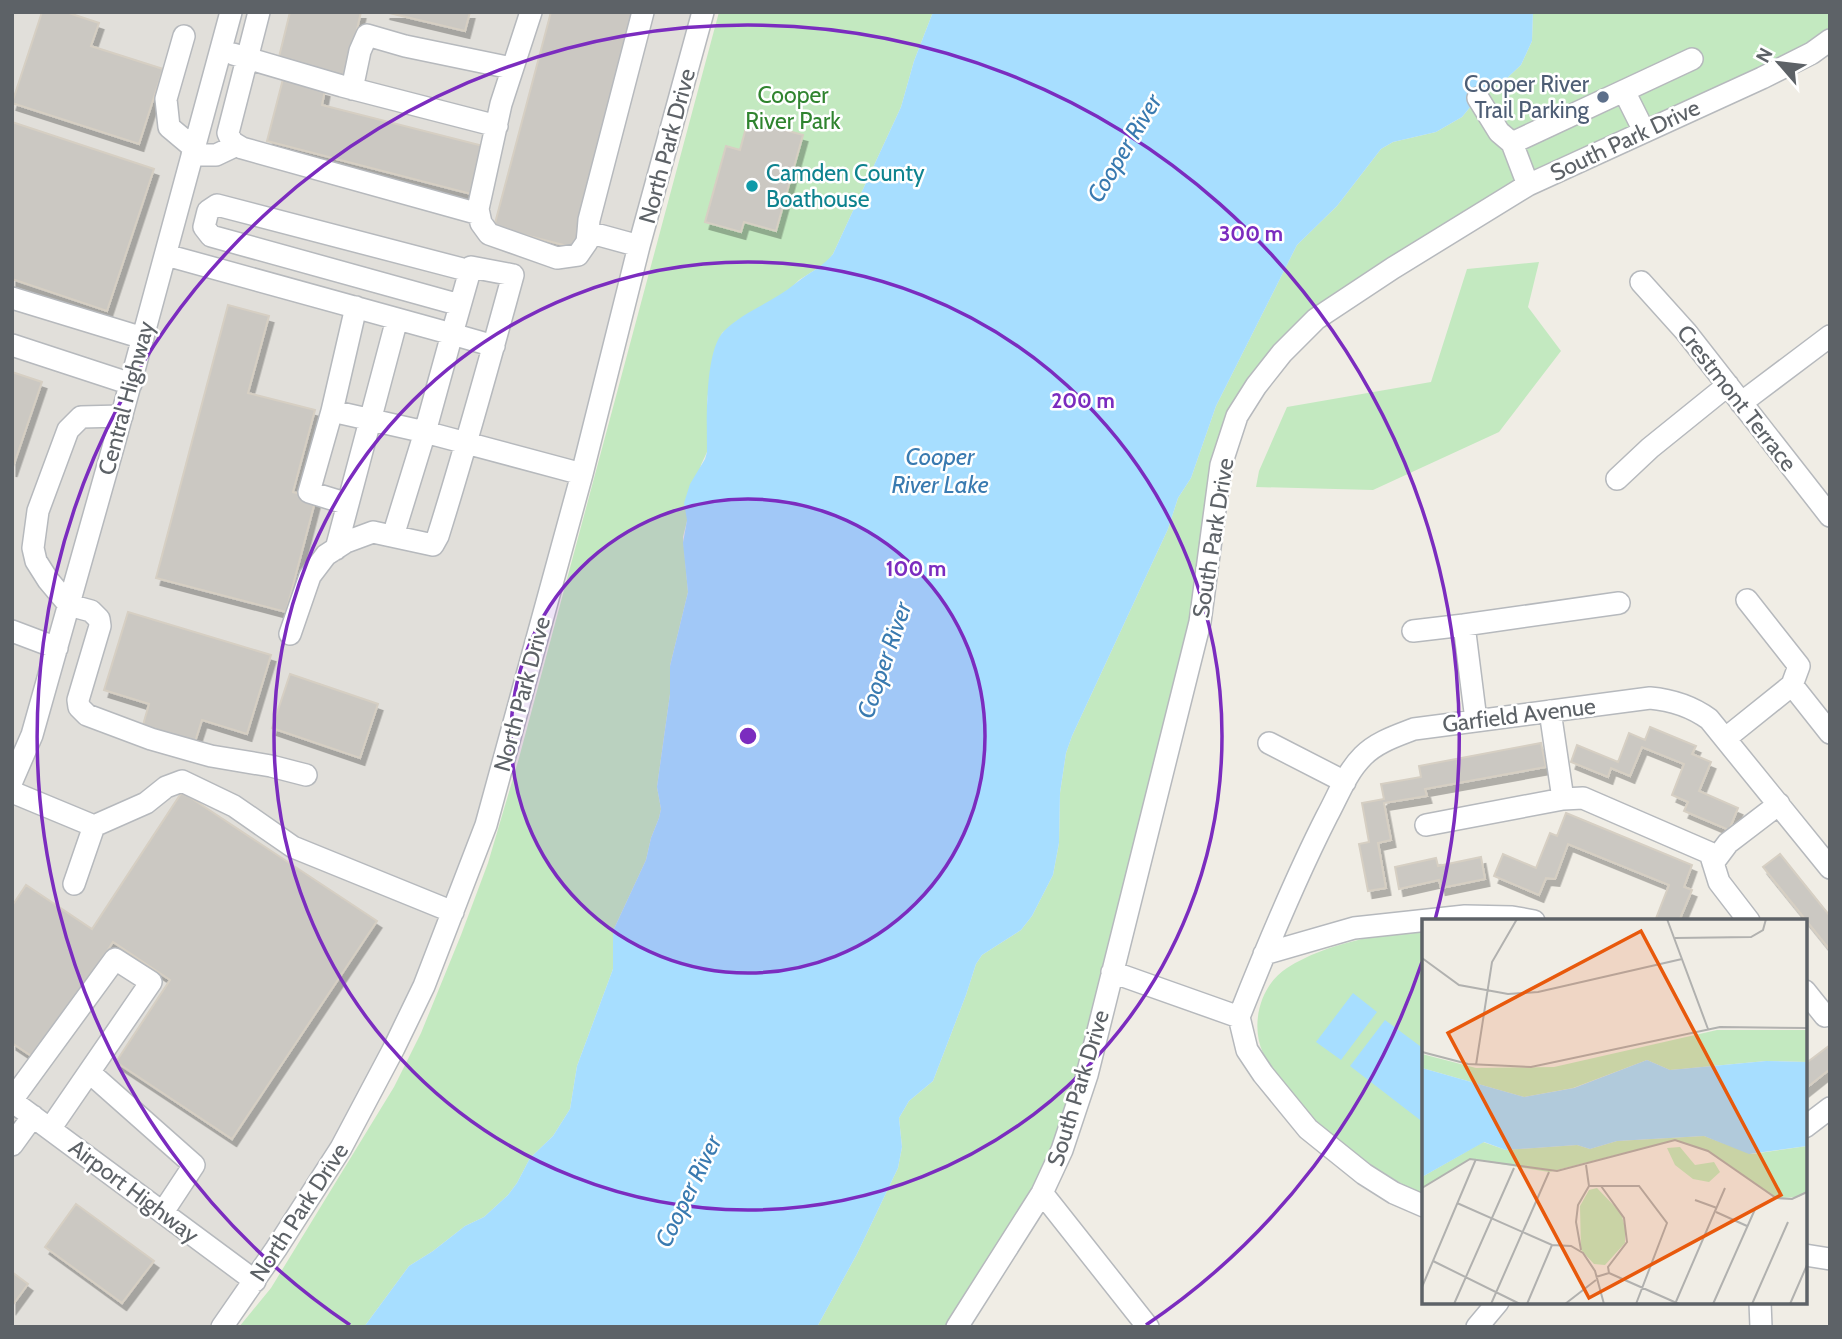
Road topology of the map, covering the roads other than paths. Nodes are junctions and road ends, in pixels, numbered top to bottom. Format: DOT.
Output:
graph roads {
  1 [pos="231,12"];
  2 [pos="259,12"];
  3 [pos="531,12"];
  4 [pos="643,12"];
  5 [pos="703,12"];
  6 [pos="184,36"];
  7 [pos="1830,40"];
  8 [pos="221,50"];
  9 [pos="246,58"];
  10 [pos="1692,59"];
  11 [pos="511,68"];
  12 [pos="352,89"];
  13 [pos="1624,91"];
  14 [pos="1478,98"];
  15 [pos="497,126"];
  16 [pos="1644,131"];
  17 [pos="1512,143"];
  18 [pos="237,145"];
  19 [pos="193,152"];
  20 [pos="1528,185"];
  21 [pos="479,214"];
  22 [pos="588,232"];
  23 [pos="639,246"];
  24 [pos="166,255"];
  25 [pos="470,271"];
  26 [pos="1641,282"];
  27 [pos="12,298"];
  28 [pos="460,305"];
  29 [pos="356,307"];
  30 [pos="397,319"];
  31 [pos="452,334"];
  32 [pos="1830,335"];
  33 [pos="143,338"];
  34 [pos="12,345"];
  35 [pos="494,346"];
  36 [pos="131,384"];
  37 [pos="1728,385"];
  38 [pos="1741,403"];
  39 [pos="332,411"];
  40 [pos="122,416"];
  41 [pos="370,419"];
  42 [pos="425,432"];
  43 [pos="467,443"];
  44 [pos="582,474"];
  45 [pos="1616,480"];
  46 [pos="348,504"];
  47 [pos="1830,516"];
  48 [pos="393,536"];
  49 [pos="336,549"];
  50 [pos="1747,600"];
  51 [pos="1619,603"];
  52 [pos="69,605"];
  53 [pos="1464,625"];
  54 [pos="12,631"];
  55 [pos="1413,631"];
  56 [pos="290,634"];
  57 [pos="57,648"];
  58 [pos="1793,685"];
  59 [pos="45,688"];
  60 [pos="78,700"];
  61 [pos="1550,711"];
  62 [pos="1476,720"];
  63 [pos="1830,733"];
  64 [pos="1726,738"];
  65 [pos="1269,743"];
  66 [pos="306,775"];
  67 [pos="12,781"];
  68 [pos="1345,782"];
  69 [pos="12,792"];
  70 [pos="1563,799"];
  71 [pos="1779,804"];
  72 [pos="1426,825"];
  73 [pos="94,826"];
  74 [pos="1713,863"];
  75 [pos="1830,867"];
  76 [pos="74,884"];
  77 [pos="453,912"];
  78 [pos="1437,919"];
  79 [pos="1523,919"];
  80 [pos="1747,919"];
  81 [pos="1422,921"];
  82 [pos="1264,954"];
  83 [pos="1112,972"];
  84 [pos="1807,994"];
  85 [pos="1825,1016"];
  86 [pos="1239,1017"];
  87 [pos="89,1072"];
  88 [pos="12,1100"];
  89 [pos="1830,1108"];
  90 [pos="42,1123"];
  91 [pos="1807,1125"];
  92 [pos="12,1145"];
  93 [pos="1042,1193"];
  94 [pos="1422,1205"];
  95 [pos="163,1212"];
  96 [pos="1807,1255"];
  97 [pos="1830,1259"];
  98 [pos="255,1281"];
  99 [pos="1496,1304"];
  100 [pos="1760,1304"];
  101 [pos="222,1327"];
  102 [pos="957,1327"];
  103 [pos="1148,1327"];
  104 [pos="1477,1327"];
  105 [pos="1761,1327"];
  1 -- 8 [label="street, Central Highway"];
  2 -- 9 [label="street"];
  3 -- 11 [label="street"];
  4 -- 22 [label="street"];
  5 -- 23 [label="street, North Park Drive"];
  6 -- 19 [label="street"];
  7 -- 16 [label="street, South Park Drive"];
  8 -- 9 [label="street"];
  8 -- 19 [label="street, Central Highway"];
  9 -- 12 [label="street"];
  9 -- 18 [label="street"];
  10 -- 13 [label="street"];
  11 -- 12 [label="street"];
  11 -- 15 [label="street"];
  12 -- 15 [label="street"];
  13 -- 16 [label="street"];
  13 -- 17 [label="street"];
  14 -- 17 [label="street"];
  15 -- 21 [label="street"];
  16 -- 20 [label="street, South Park Drive"];
  17 -- 20 [label="street"];
  18 -- 19 [label="street"];
  18 -- 21 [label="street"];
  19 -- 24 [label="street, Central Highway"];
  20 -- 83 [label="street, South Park Drive"];
  21 -- 22 [label="street"];
  22 -- 23 [label="street"];
  23 -- 44 [label="street, North Park Drive"];
  24 -- 29 [label="street"];
  24 -- 33 [label="street, Central Highway"];
  25 -- 28 [label="street"];
  25 -- 28 [label="street"];
  25 -- 35 [label="street"];
  26 -- 37 [label="street, Crestmont Terrace"];
  27 -- 33 [label="street"];
  28 -- 31 [label="street"];
  29 -- 30 [label="street"];
  29 -- 39 [label="street"];
  30 -- 31 [label="street"];
  30 -- 41 [label="street"];
  31 -- 35 [label="street"];
  31 -- 42 [label="street"];
  32 -- 38 [label="street"];
  33 -- 36 [label="street, Central Highway"];
  34 -- 36 [label="street"];
  35 -- 43 [label="street"];
  36 -- 40 [label="street, Central Highway"];
  37 -- 38 [label="street, Crestmont Terrace"];
  37 -- 45 [label="street"];
  38 -- 47 [label="street, Crestmont Terrace"];
  39 -- 41 [label="street"];
  39 -- 46 [label="street"];
  40 -- 52 [label="street, Central Highway"];
  40 -- 52 [label="street"];
  41 -- 42 [label="street"];
  41 -- 46 [label="street"];
  42 -- 43 [label="street"];
  42 -- 48 [label="street"];
  43 -- 44 [label="street"];
  43 -- 48 [label="street"];
  44 -- 77 [label="street, North Park Drive"];
  46 -- 49 [label="street"];
  48 -- 49 [label="street"];
  49 -- 56 [label="street"];
  50 -- 58 [label="street"];
  51 -- 53 [label="street"];
  52 -- 57 [label="street, Central Highway"];
  52 -- 60 [label="street"];
  53 -- 55 [label="street"];
  53 -- 62 [label="street"];
  54 -- 57 [label="street"];
  57 -- 59 [label="street, Central Highway"];
  58 -- 63 [label="street"];
  58 -- 64 [label="street"];
  59 -- 60 [label="street"];
  59 -- 67 [label="street, Central Highway"];
  60 -- 66 [label="street"];
  61 -- 62 [label="street, Garfield Avenue"];
  61 -- 64 [label="street, Garfield Avenue"];
  61 -- 70 [label="street"];
  62 -- 68 [label="street, Garfield Avenue"];
  64 -- 71 [label="street, Garfield Avenue"];
  65 -- 68 [label="street"];
  68 -- 82 [label="street, Garfield Avenue"];
  69 -- 73 [label="street"];
  70 -- 72 [label="street"];
  70 -- 74 [label="street"];
  71 -- 74 [label="street"];
  71 -- 75 [label="street, Garfield Avenue"];
  73 -- 76 [label="street"];
  73 -- 77 [label="street"];
  74 -- 80 [label="street"];
  77 -- 98 [label="street, North Park Drive"];
  78 -- 79 [label="street"];
  81 -- 82 [label="street"];
  82 -- 86 [label="street, Garfield Avenue"];
  83 -- 86 [label="street"];
  83 -- 93 [label="street, South Park Drive"];
  84 -- 85 [label="street"];
  86 -- 94 [label="street"];
  87 -- 88 [label="street"];
  87 -- 90 [label="street"];
  87 -- 95 [label="street"];
  88 -- 90 [label="street, Airport Highway"];
  89 -- 91 [label="street"];
  90 -- 92 [label="street"];
  90 -- 95 [label="street, Airport Highway"];
  93 -- 102 [label="street, South Park Drive"];
  93 -- 103 [label="street"];
  95 -- 98 [label="street, Airport Highway"];
  96 -- 97 [label="street"];
  98 -- 101 [label="street, North Park Drive"];
  99 -- 104 [label="street"];
  100 -- 105 [label="street"];
}
